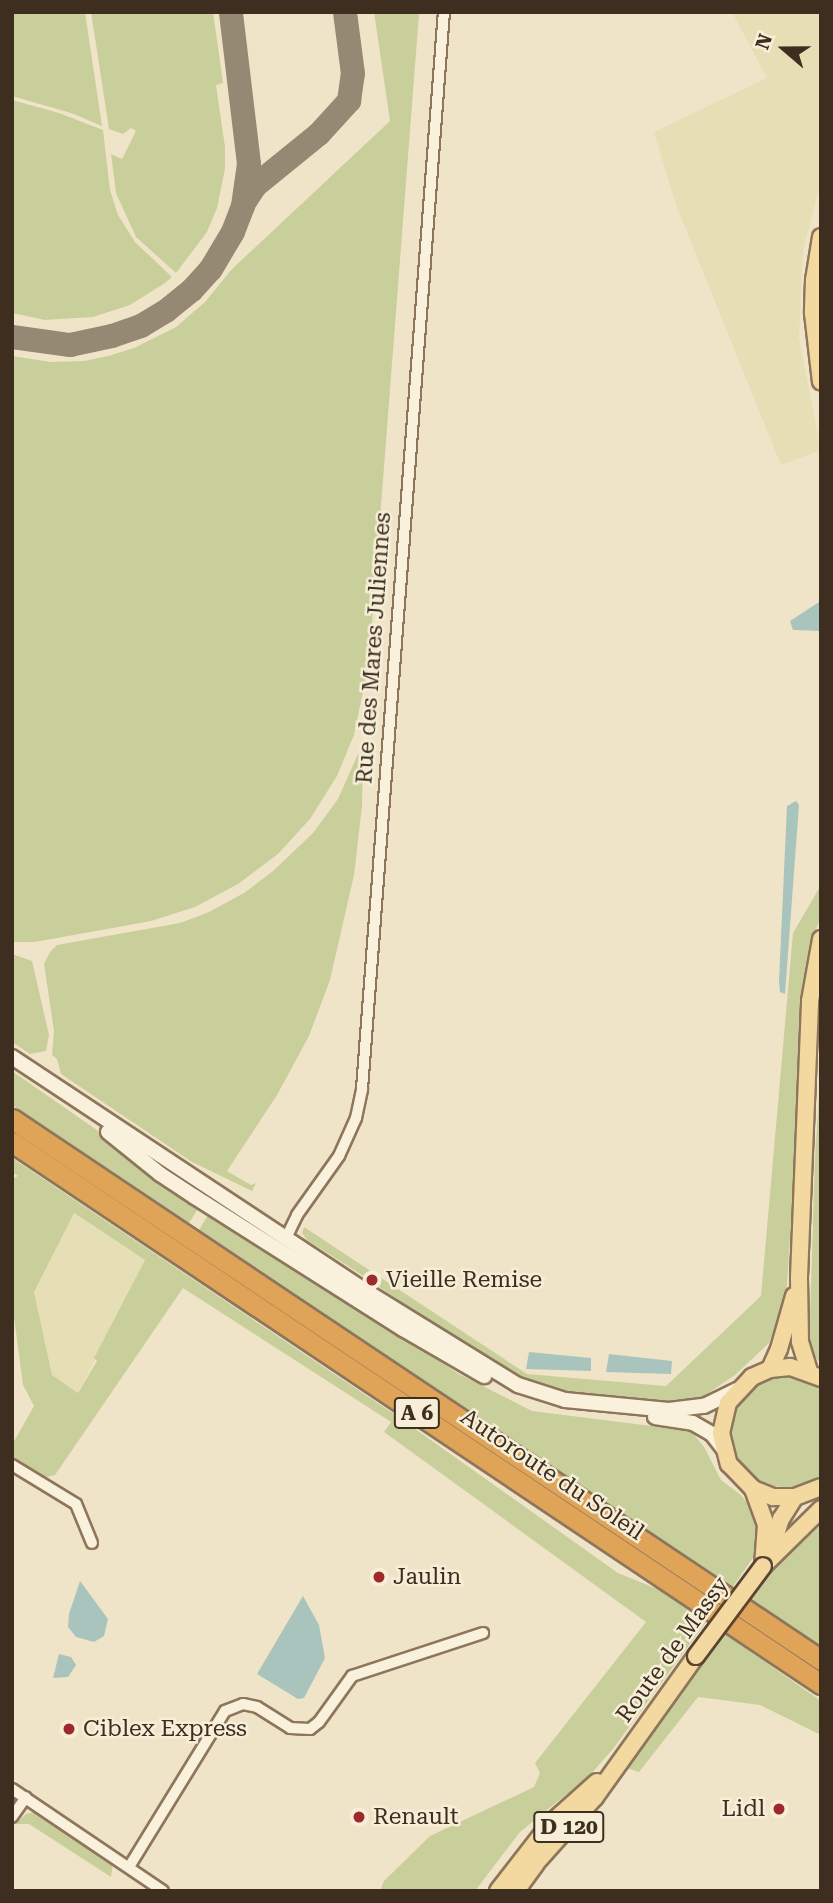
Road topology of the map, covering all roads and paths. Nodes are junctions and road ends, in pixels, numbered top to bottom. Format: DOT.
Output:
graph roads {
  1 [pos="444,12"];
  2 [pos="821,237"];
  3 [pos="821,382"];
  4 [pos="821,939"];
  5 [pos="12,1057"];
  6 [pos="12,1065"];
  7 [pos="12,1119"];
  8 [pos="12,1142"];
  9 [pos="286,1238"];
  10 [pos="299,1263"];
  11 [pos="799,1277"];
  12 [pos="770,1369"];
  13 [pos="815,1374"];
  14 [pos="737,1390"];
  15 [pos="723,1448"];
  16 [pos="12,1465"];
  17 [pos="821,1487"];
  18 [pos="753,1489"];
  19 [pos="795,1497"];
  20 [pos="821,1509"];
  21 [pos="92,1543"];
  22 [pos="762,1566"];
  23 [pos="483,1633"];
  24 [pos="821,1660"];
  25 [pos="821,1684"];
  26 [pos="620,1761"];
  27 [pos="12,1788"];
  28 [pos="26,1797"];
  29 [pos="12,1817"];
  30 [pos="129,1867"];
  31 [pos="163,1891"];
  32 [pos="498,1891"];
  33 [pos="516,1891"];
  1 -- 9 [label="street, Rue des Mares Juliennes"];
  2 -- 3 [label="main road"];
  4 -- 11 [label="main road"];
  5 -- 9 [label="main road"];
  6 -- 10 [label="main road"];
  7 -- 24 [label="highway, Autoroute du Soleil / A 6"];
  8 -- 25 [label="highway, Autoroute du Soleil / A 6"];
  9 -- 10 [label="street"];
  9 -- 14 [label="main road"];
  10 -- 15 [label="main road"];
  11 -- 12 [label="main road"];
  11 -- 13 [label="main road"];
  12 -- 13 [label="main road"];
  12 -- 14 [label="main road"];
  14 -- 15 [label="main road"];
  15 -- 18 [label="main road"];
  16 -- 21 [label="street"];
  17 -- 19 [label="main road"];
  18 -- 19 [label="main road"];
  18 -- 22 [label="main road"];
  19 -- 22 [label="main road, Route de Massy / D 120"];
  20 -- 22 [label="main road, D 120"];
  22 -- 26 [label="main road, Route de Massy / D 120, bridge"];
  23 -- 30 [label="street"];
  26 -- 32 [label="main road, Route de Massy / D 120"];
  26 -- 33 [label="main road, Route de Massy / D 120"];
  27 -- 28 [label="street"];
  28 -- 29 [label="street"];
  28 -- 30 [label="street"];
  30 -- 31 [label="street"];
}
